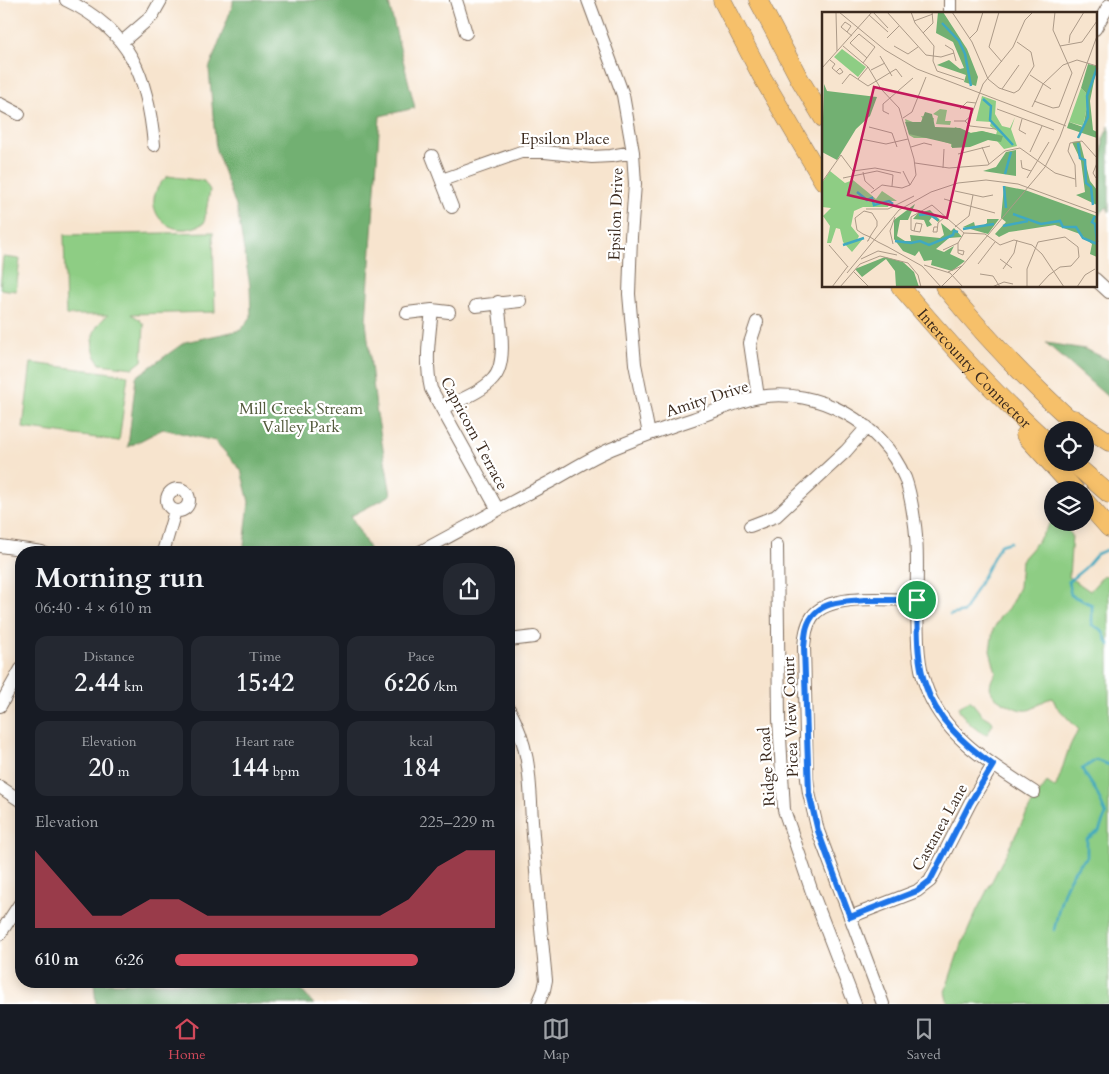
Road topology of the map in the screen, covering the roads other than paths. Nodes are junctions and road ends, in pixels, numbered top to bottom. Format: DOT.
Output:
graph roads {
  1 [pos="66,0"];
  2 [pos="161,0"];
  3 [pos="456,0"];
  4 [pos="588,0"];
  5 [pos="722,0"];
  6 [pos="758,0"];
  7 [pos="1109,5"];
  8 [pos="1101,28"];
  9 [pos="466,33"];
  10 [pos="122,42"];
  11 [pos="0,104"];
  12 [pos="19,114"];
  13 [pos="822,116"];
  14 [pos="154,144"];
  15 [pos="633,152"];
  16 [pos="432,156"];
  17 [pos="822,179"];
  18 [pos="442,180"];
  19 [pos="452,207"];
  20 [pos="1096,280"];
  21 [pos="902,288"];
  22 [pos="946,288"];
  23 [pos="1109,292"];
  24 [pos="520,301"];
  25 [pos="498,302"];
  26 [pos="476,306"];
  27 [pos="432,310"];
  28 [pos="448,312"];
  29 [pos="407,313"];
  30 [pos="757,322"];
  31 [pos="943,337"];
  32 [pos="758,397"];
  33 [pos="1053,404"];
  34 [pos="442,409"];
  35 [pos="1072,421"];
  36 [pos="867,427"];
  37 [pos="649,434"];
  38 [pos="1044,439"];
  39 [pos="1094,440"];
  40 [pos="1109,442"];
  41 [pos="1109,454"];
  42 [pos="1082,471"];
  43 [pos="1067,481"];
  44 [pos="1109,494"];
  45 [pos="498,510"];
  46 [pos="175,511"];
  47 [pos="1094,512"];
  48 [pos="750,526"];
  49 [pos="1109,528"];
  50 [pos="777,545"];
  51 [pos="0,546"];
  52 [pos="164,546"];
  53 [pos="434,546"];
  54 [pos="15,548"];
  55 [pos="917,600"];
  56 [pos="534,637"];
  57 [pos="515,639"];
  58 [pos="15,680"];
  59 [pos="0,706"];
  60 [pos="515,722"];
  61 [pos="993,765"];
  62 [pos="0,787"];
  63 [pos="1034,792"];
  64 [pos="15,796"];
  65 [pos="15,911"];
  66 [pos="850,917"];
  67 [pos="0,934"];
  68 [pos="538,1004"];
  69 [pos="855,1004"];
  70 [pos="883,1004"];
  1 -- 10 [label="street"];
  2 -- 10 [label="street"];
  3 -- 9 [label="street"];
  4 -- 15 [label="street, Epsilon Drive"];
  5 -- 17 [label="highway"];
  6 -- 13 [label="highway"];
  7 -- 8 [label="street"];
  10 -- 14 [label="street"];
  11 -- 12 [label="street"];
  15 -- 18 [label="street, Epsilon Place"];
  15 -- 37 [label="street, Epsilon Drive"];
  16 -- 18 [label="street"];
  18 -- 19 [label="street"];
  20 -- 23 [label="street"];
  21 -- 31 [label="highway, Intercounty Connector"];
  22 -- 33 [label="highway, Intercounty Connector"];
  24 -- 25 [label="street"];
  25 -- 26 [label="street"];
  25 -- 34 [label="street"];
  27 -- 28 [label="street"];
  27 -- 29 [label="street"];
  27 -- 34 [label="street, Capricorn Terrace"];
  30 -- 32 [label="street"];
  31 -- 38 [label="highway, Intercounty Connector"];
  31 -- 43 [label="highway"];
  32 -- 36 [label="street, Amity Drive"];
  32 -- 37 [label="street, Amity Drive"];
  33 -- 35 [label="highway, Intercounty Connector"];
  33 -- 40 [label="highway"];
  34 -- 45 [label="street, Capricorn Terrace"];
  36 -- 48 [label="street"];
  36 -- 55 [label="street, Amity Drive"];
  37 -- 45 [label="street, Amity Drive"];
  39 -- 41 [label="highway"];
  42 -- 44 [label="highway"];
  45 -- 53 [label="street, Amity Drive"];
  46 -- 52 [label="street"];
  47 -- 49 [label="highway"];
  50 -- 69 [label="street, Ridge Road"];
  51 -- 54 [label="street"];
  55 -- 61 [label="street, Amity Drive"];
  55 -- 66 [label="street, Picea View Court"];
  56 -- 57 [label="street"];
  58 -- 59 [label="street"];
  60 -- 68 [label="street"];
  61 -- 63 [label="street, Amity Drive"];
  61 -- 66 [label="street, Castanea Lane"];
  62 -- 64 [label="street"];
  65 -- 67 [label="street"];
  66 -- 70 [label="street, Picea View Court"];
}
